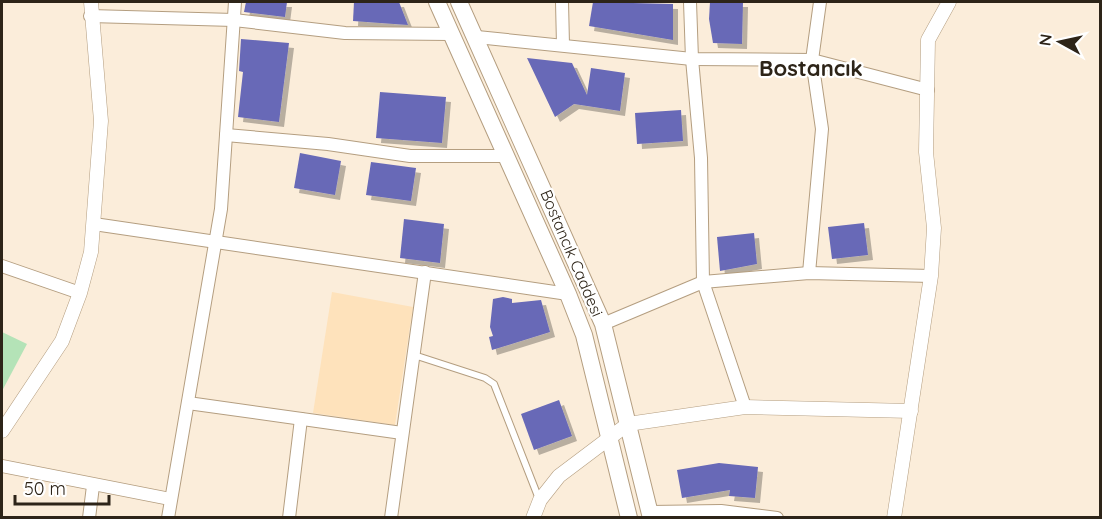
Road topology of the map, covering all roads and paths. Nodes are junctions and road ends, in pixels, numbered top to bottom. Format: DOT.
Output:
graph roads {
  1 [pos="91,2"];
  2 [pos="235,2"];
  3 [pos="437,2"];
  4 [pos="459,2"];
  5 [pos="562,2"];
  6 [pos="690,2"];
  7 [pos="820,2"];
  8 [pos="949,2"];
  9 [pos="90,16"];
  10 [pos="234,20"];
  11 [pos="450,34"];
  12 [pos="477,37"];
  13 [pos="563,45"];
  14 [pos="692,59"];
  15 [pos="812,60"];
  16 [pos="928,90"];
  17 [pos="226,135"];
  18 [pos="505,156"];
  19 [pos="94,224"];
  20 [pos="216,241"];
  21 [pos="2,266"];
  22 [pos="425,272"];
  23 [pos="809,273"];
  24 [pos="931,276"];
  25 [pos="703,282"];
  26 [pos="80,293"];
  27 [pos="568,294"];
  28 [pos="603,324"];
  29 [pos="413,355"];
  30 [pos="188,403"];
  31 [pos="745,407"];
  32 [pos="911,411"];
  33 [pos="301,419"];
  34 [pos="628,424"];
  35 [pos="2,432"];
  36 [pos="402,434"];
  37 [pos="608,438"];
  38 [pos="2,466"];
  39 [pos="93,486"];
  40 [pos="170,500"];
  41 [pos="540,500"];
  42 [pos="651,515"];
  43 [pos="89,518"];
  44 [pos="168,518"];
  45 [pos="289,518"];
  46 [pos="391,518"];
  47 [pos="533,518"];
  48 [pos="628,518"];
  49 [pos="777,518"];
  50 [pos="894,518"];
  1 -- 9 [label="street"];
  2 -- 10 [label="street"];
  3 -- 11 [label="main road, Bostancık Caddesi"];
  4 -- 12 [label="main road, Bostancık Caddesi"];
  5 -- 13 [label="street"];
  6 -- 14 [label="street"];
  7 -- 15 [label="street"];
  8 -- 16 [label="street"];
  9 -- 10 [label="street"];
  9 -- 19 [label="street"];
  10 -- 11 [label="street"];
  10 -- 17 [label="street"];
  11 -- 18 [label="main road, Bostancık Caddesi"];
  12 -- 13 [label="street"];
  12 -- 28 [label="main road, Bostancık Caddesi"];
  13 -- 14 [label="street"];
  14 -- 15 [label="street"];
  14 -- 25 [label="street"];
  15 -- 16 [label="street"];
  15 -- 23 [label="street"];
  16 -- 24 [label="street"];
  17 -- 18 [label="street"];
  17 -- 20 [label="street"];
  18 -- 27 [label="main road, Bostancık Caddesi"];
  19 -- 20 [label="street"];
  19 -- 26 [label="street"];
  20 -- 22 [label="street"];
  20 -- 30 [label="street"];
  21 -- 26 [label="street"];
  22 -- 27 [label="street"];
  22 -- 29 [label="street"];
  23 -- 24 [label="street"];
  23 -- 25 [label="street"];
  24 -- 32 [label="street"];
  25 -- 28 [label="street"];
  25 -- 31 [label="street"];
  26 -- 35 [label="street"];
  27 -- 37 [label="main road, Bostancık Caddesi"];
  28 -- 34 [label="main road, Bostancık Caddesi"];
  29 -- 36 [label="street"];
  29 -- 41 [label="lane"];
  30 -- 33 [label="street"];
  30 -- 40 [label="street"];
  31 -- 32 [label="street"];
  31 -- 34 [label="street"];
  32 -- 50 [label="street"];
  33 -- 36 [label="street"];
  33 -- 45 [label="street"];
  34 -- 37 [label="street"];
  34 -- 42 [label="main road, Bostancık Caddesi"];
  36 -- 46 [label="street"];
  37 -- 41 [label="street"];
  37 -- 48 [label="main road, Bostancık Caddesi"];
  38 -- 39 [label="street"];
  39 -- 40 [label="street"];
  39 -- 43 [label="street"];
  40 -- 44 [label="street"];
  41 -- 47 [label="street"];
  42 -- 49 [label="street"];
}
